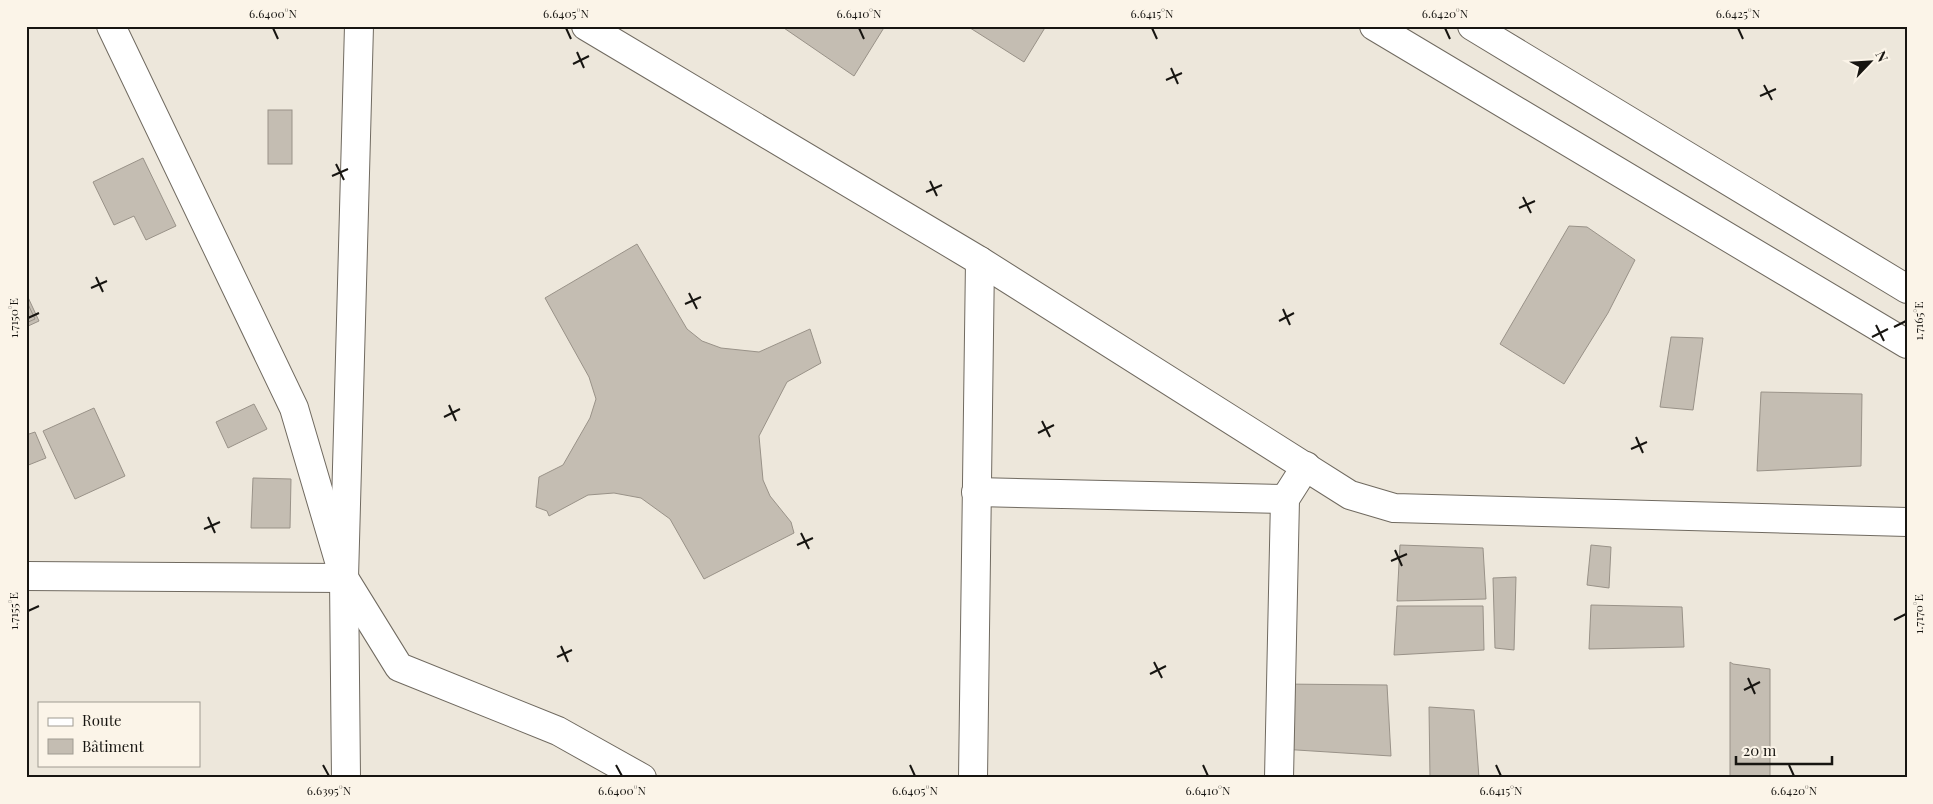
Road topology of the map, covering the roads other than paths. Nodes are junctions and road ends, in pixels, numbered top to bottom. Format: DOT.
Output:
graph roads {
  1 [pos="111,26"];
  2 [pos="359,26"];
  3 [pos="586,26"];
  4 [pos="1374,26"];
  5 [pos="1472,26"];
  6 [pos="980,261"];
  7 [pos="1907,289"];
  8 [pos="1907,344"];
  9 [pos="1306,466"];
  10 [pos="976,492"];
  11 [pos="1285,499"];
  12 [pos="1907,522"];
  13 [pos="26,576"];
  14 [pos="344,578"];
  15 [pos="346,778"];
  16 [pos="642,778"];
  17 [pos="973,778"];
  18 [pos="1279,778"];
  1 -- 14 [label="street"];
  2 -- 14 [label="street"];
  3 -- 6 [label="street"];
  4 -- 8 [label="street"];
  5 -- 7 [label="street"];
  6 -- 9 [label="street"];
  6 -- 10 [label="street"];
  9 -- 11 [label="street"];
  9 -- 12 [label="street"];
  10 -- 11 [label="street"];
  10 -- 17 [label="street"];
  11 -- 18 [label="street"];
  13 -- 14 [label="street"];
  14 -- 15 [label="street"];
  14 -- 16 [label="street"];
}
